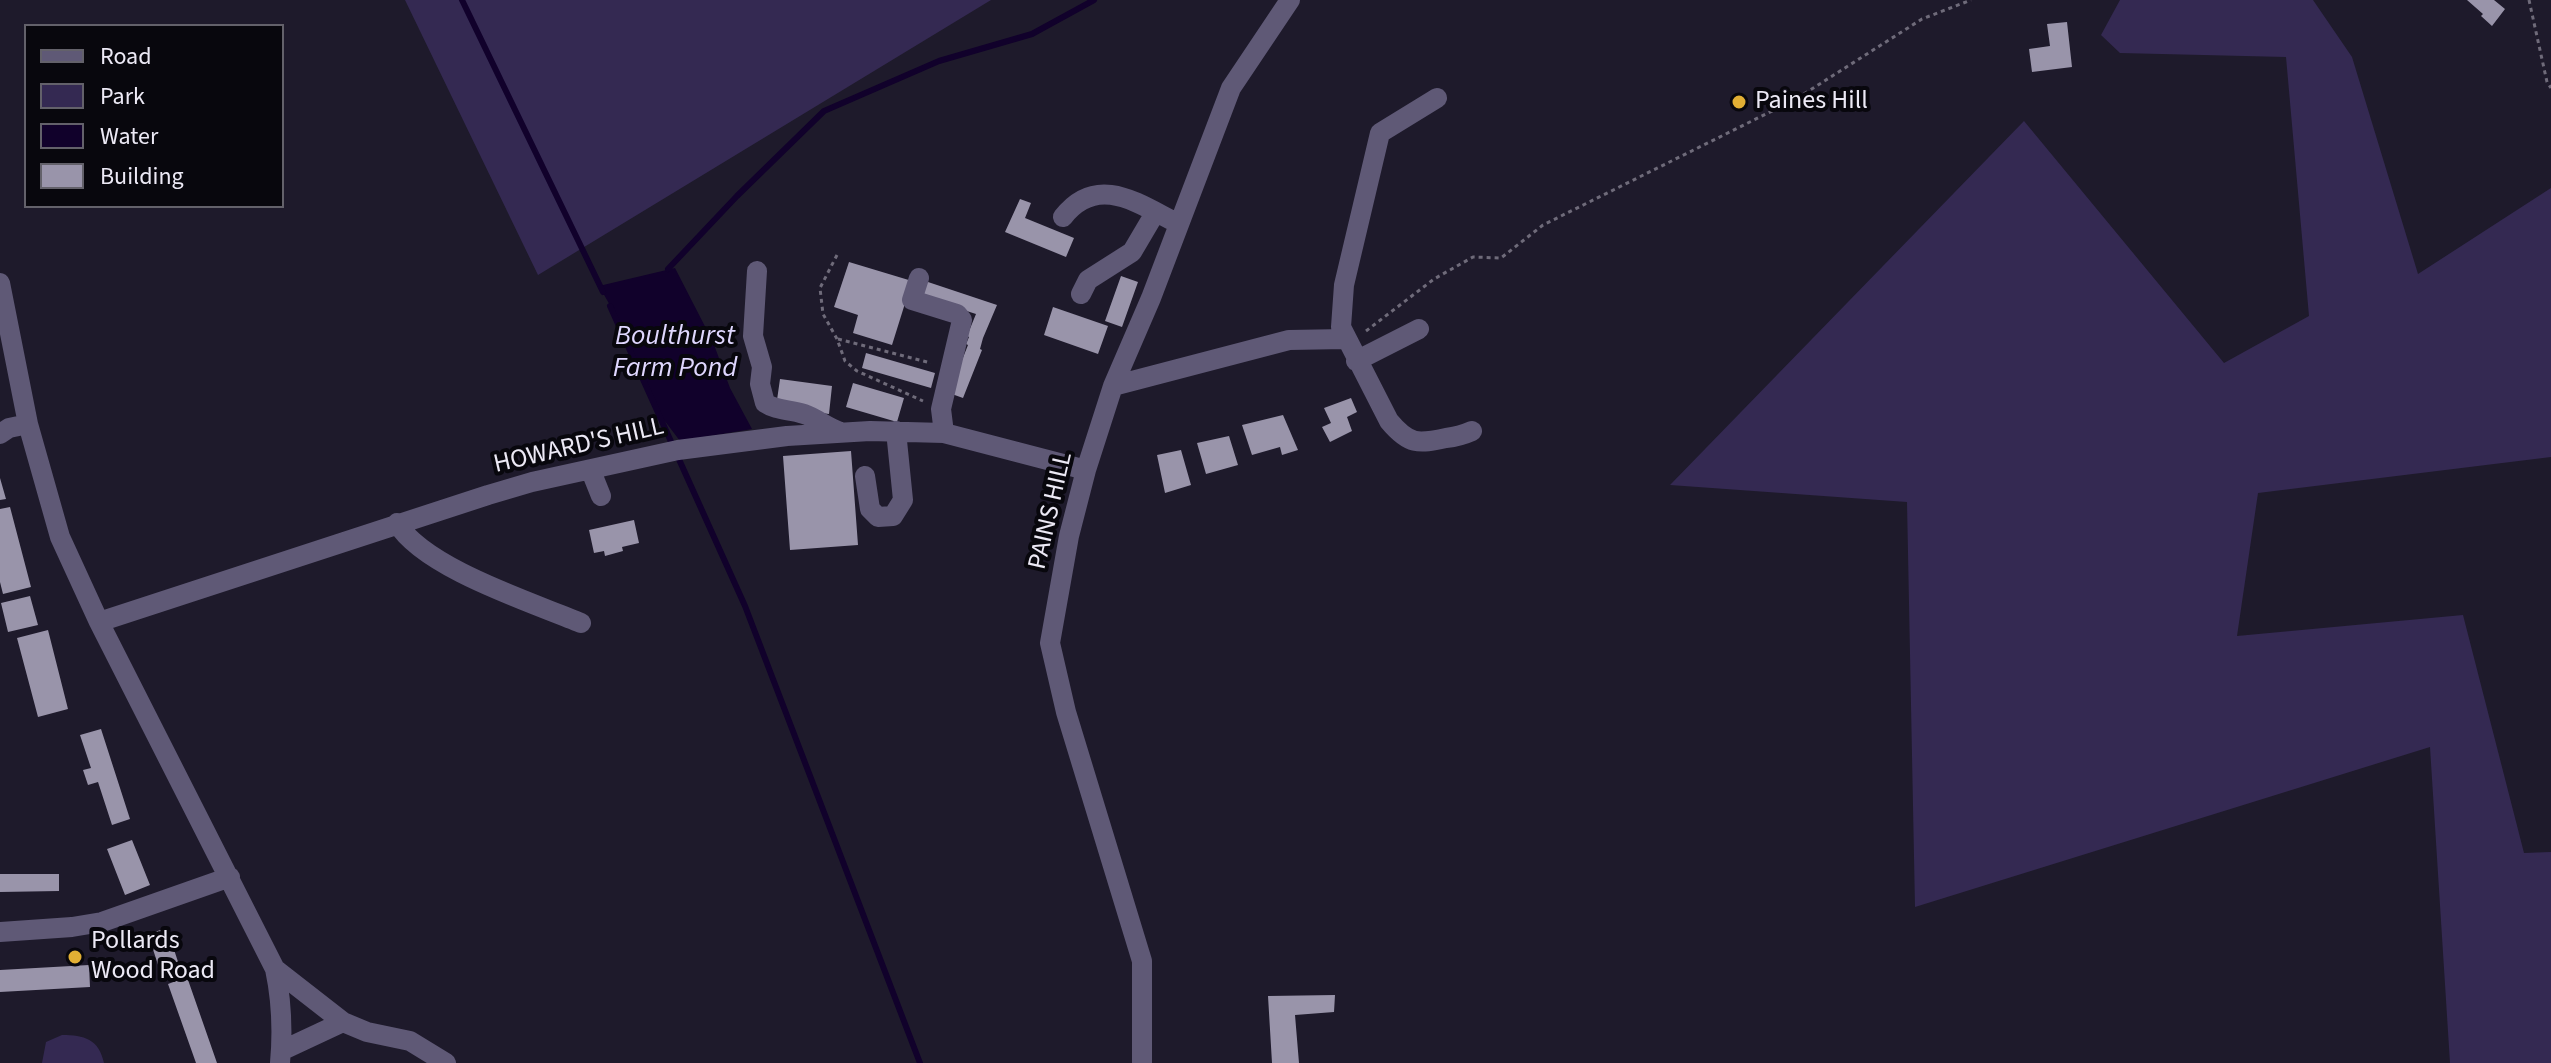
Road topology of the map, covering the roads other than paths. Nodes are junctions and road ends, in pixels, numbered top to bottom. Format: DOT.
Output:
graph roads {
  1 [pos="1290,0"];
  2 [pos="1437,98"];
  3 [pos="1155,213"];
  4 [pos="1063,217"];
  5 [pos="1179,224"];
  6 [pos="757,271"];
  7 [pos="919,278"];
  8 [pos="0,283"];
  9 [pos="1081,294"];
  10 [pos="1419,329"];
  11 [pos="1345,339"];
  12 [pos="1356,361"];
  13 [pos="1113,386"];
  14 [pos="28,424"];
  15 [pos="896,431"];
  16 [pos="1472,431"];
  17 [pos="0,433"];
  18 [pos="844,433"];
  19 [pos="944,433"];
  20 [pos="1086,470"];
  21 [pos="591,471"];
  22 [pos="865,476"];
  23 [pos="601,496"];
  24 [pos="397,523"];
  25 [pos="99,622"];
  26 [pos="581,623"];
  27 [pos="230,877"];
  28 [pos="0,932"];
  29 [pos="275,969"];
  30 [pos="343,1022"];
  31 [pos="280,1057"];
  32 [pos="446,1063"];
  33 [pos="1142,1063"];
  1 -- 5 [label="street, PAINS HILL"];
  2 -- 11 [label="street"];
  3 -- 4 [label="street"];
  3 -- 5 [label="street"];
  3 -- 9 [label="street"];
  5 -- 13 [label="street, PAINS HILL"];
  6 -- 18 [label="street"];
  7 -- 19 [label="street"];
  8 -- 14 [label="street"];
  10 -- 12 [label="street"];
  11 -- 12 [label="street"];
  11 -- 13 [label="street"];
  12 -- 16 [label="street"];
  13 -- 20 [label="street, PAINS HILL"];
  14 -- 17 [label="street"];
  14 -- 25 [label="street"];
  15 -- 18 [label="street, HOWARD'S HILL"];
  15 -- 19 [label="street, HOWARD'S HILL"];
  15 -- 22 [label="street"];
  18 -- 21 [label="street, HOWARD'S HILL"];
  19 -- 20 [label="street, HOWARD'S HILL"];
  20 -- 33 [label="street, PAINS HILL"];
  21 -- 23 [label="street"];
  21 -- 24 [label="street, HOWARD'S HILL"];
  24 -- 25 [label="street, HOWARD'S HILL"];
  24 -- 26 [label="street"];
  25 -- 27 [label="street"];
  27 -- 28 [label="street"];
  27 -- 29 [label="street"];
  29 -- 30 [label="street"];
  29 -- 31 [label="street"];
  30 -- 31 [label="street"];
  30 -- 32 [label="street"];
}
